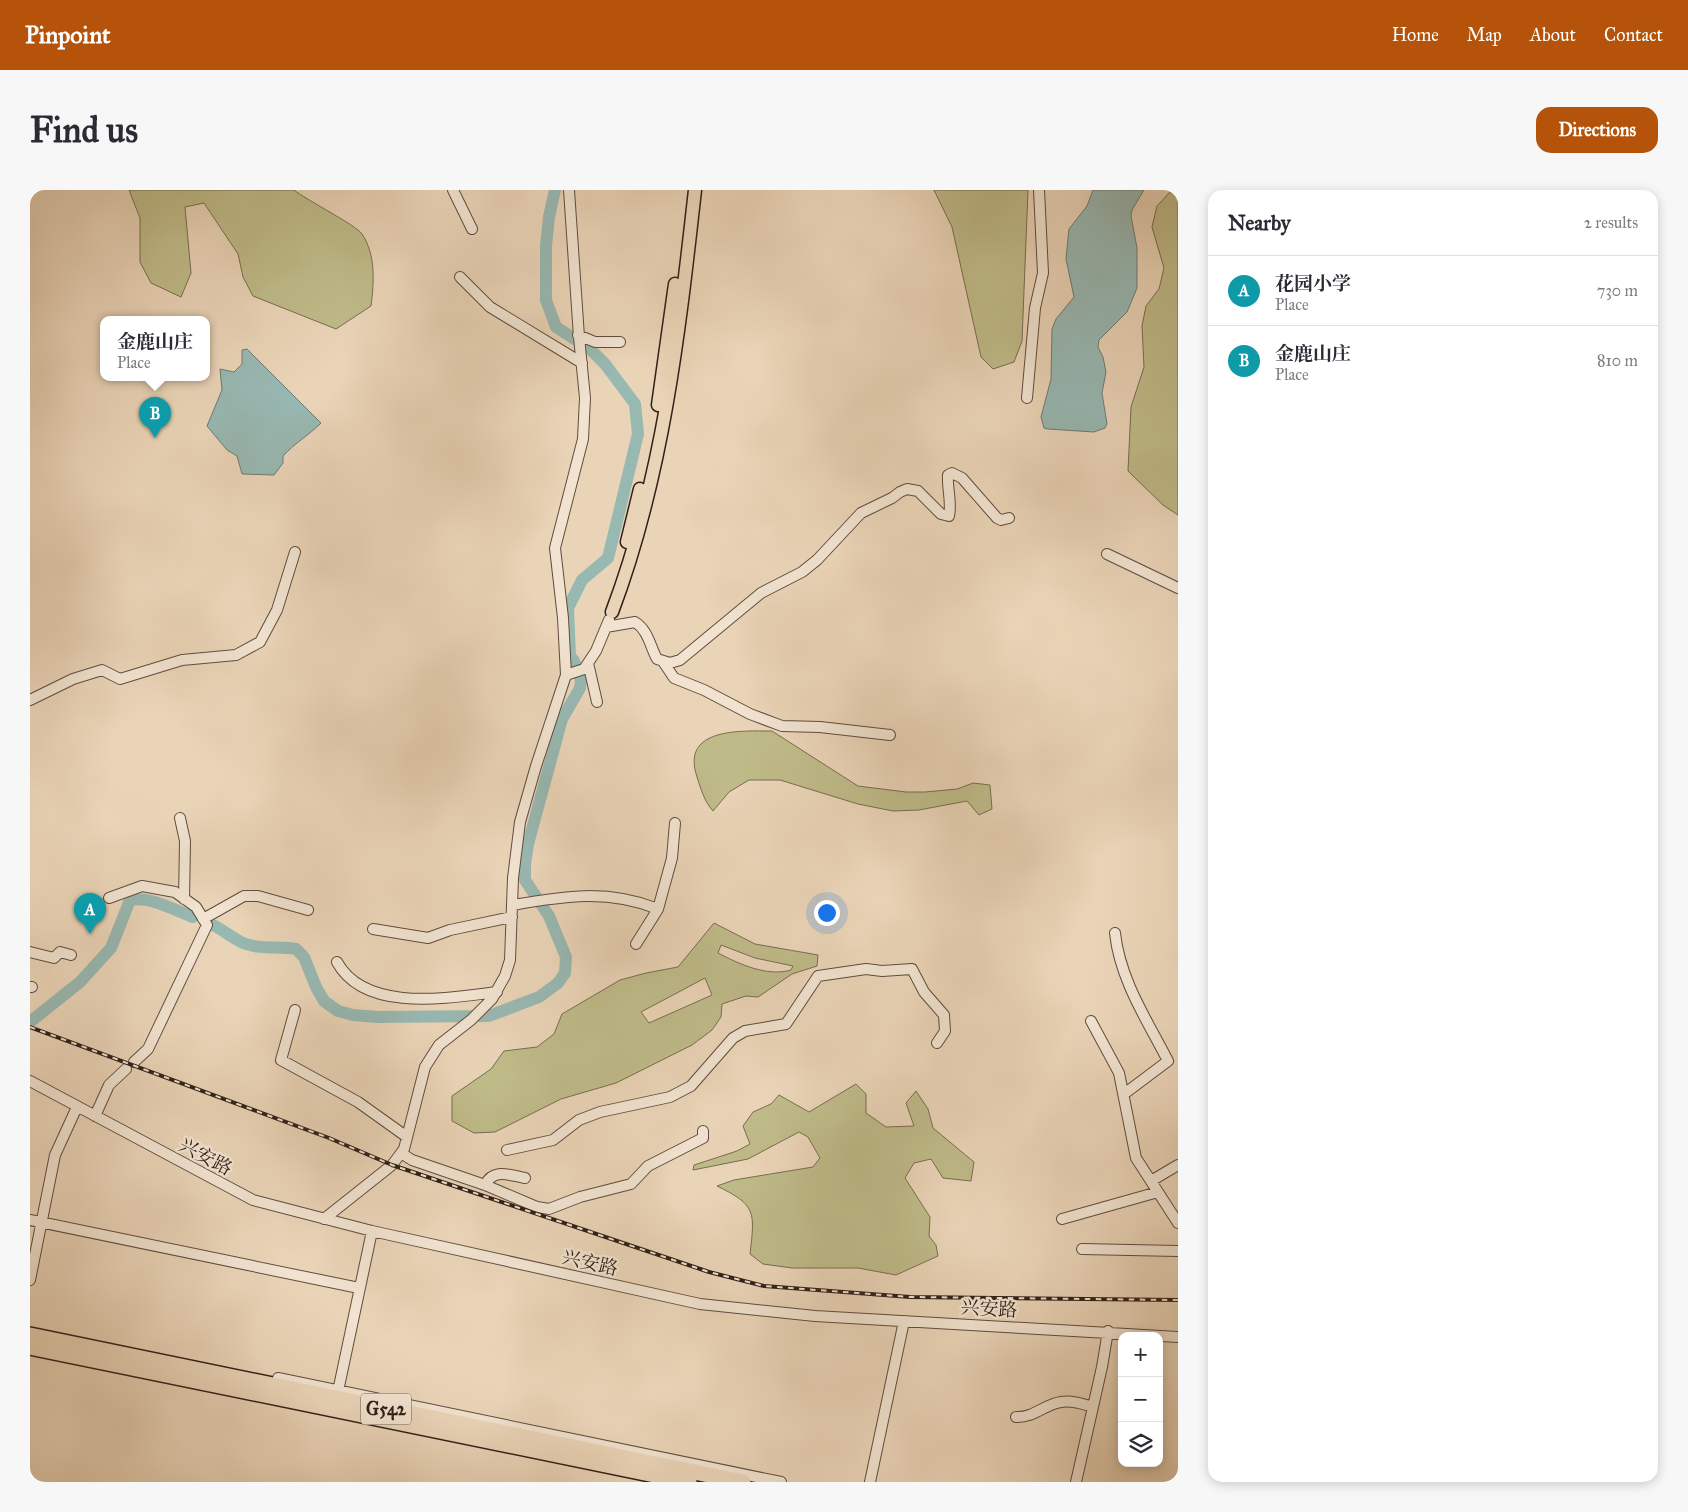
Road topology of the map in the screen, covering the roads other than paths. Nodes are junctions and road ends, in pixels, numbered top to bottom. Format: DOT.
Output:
graph roads {
  1 [pos="453,190"];
  2 [pos="569,190"];
  3 [pos="686,190"];
  4 [pos="695,190"];
  5 [pos="1039,190"];
  6 [pos="472,229"];
  7 [pos="460,276"];
  8 [pos="579,340"];
  9 [pos="620,342"];
  10 [pos="582,363"];
  11 [pos="1027,398"];
  12 [pos="1009,518"];
  13 [pos="295,552"];
  14 [pos="1107,554"];
  15 [pos="1178,588"];
  16 [pos="612,612"];
  17 [pos="606,627"];
  18 [pos="664,663"];
  19 [pos="578,670"];
  20 [pos="30,700"];
  21 [pos="597,702"];
  22 [pos="890,735"];
  23 [pos="180,818"];
  24 [pos="675,823"];
  25 [pos="109,898"];
  26 [pos="184,898"];
  27 [pos="513,905"];
  28 [pos="658,909"];
  29 [pos="308,910"];
  30 [pos="512,917"];
  31 [pos="203,919"];
  32 [pos="373,929"];
  33 [pos="1115,933"];
  34 [pos="636,944"];
  35 [pos="30,952"];
  36 [pos="72,955"];
  37 [pos="336,962"];
  38 [pos="497,992"];
  39 [pos="296,1010"];
  40 [pos="1091,1021"];
  41 [pos="937,1044"];
  42 [pos="30,1081"];
  43 [pos="1124,1094"];
  44 [pos="77,1107"];
  45 [pos="95,1116"];
  46 [pos="703,1131"];
  47 [pos="406,1137"];
  48 [pos="507,1150"];
  49 [pos="400,1153"];
  50 [pos="1178,1165"];
  51 [pos="525,1178"];
  52 [pos="1151,1181"];
  53 [pos="485,1185"];
  54 [pos="1158,1192"];
  55 [pos="324,1219"];
  56 [pos="1062,1219"];
  57 [pos="30,1220"];
  58 [pos="42,1222"];
  59 [pos="1178,1222"];
  60 [pos="372,1231"];
  61 [pos="1082,1249"];
  62 [pos="1178,1251"];
  63 [pos="30,1280"];
  64 [pos="360,1288"];
  65 [pos="904,1321"];
  66 [pos="30,1328"];
  67 [pos="1108,1331"];
  68 [pos="30,1336"];
  69 [pos="1178,1337"];
  70 [pos="30,1347"];
  71 [pos="337,1400"];
  72 [pos="1093,1407"];
  73 [pos="1016,1417"];
  74 [pos="664,1475"];
  75 [pos="689,1482"];
  76 [pos="743,1482"];
  77 [pos="782,1482"];
  78 [pos="870,1482"];
  79 [pos="1076,1482"];
  1 -- 6 [label="street"];
  2 -- 8 [label="street"];
  3 -- 16 [label="main road"];
  4 -- 16 [label="main road"];
  5 -- 11 [label="street"];
  7 -- 10 [label="street"];
  8 -- 9 [label="street"];
  8 -- 10 [label="street"];
  10 -- 19 [label="street"];
  12 -- 18 [label="street"];
  13 -- 20 [label="street"];
  14 -- 15 [label="street"];
  16 -- 17 [label="street"];
  17 -- 18 [label="street"];
  17 -- 19 [label="street"];
  18 -- 22 [label="street"];
  19 -- 21 [label="street"];
  19 -- 27 [label="street"];
  23 -- 26 [label="street"];
  24 -- 28 [label="street"];
  25 -- 26 [label="street"];
  26 -- 31 [label="street"];
  27 -- 28 [label="street"];
  27 -- 30 [label="street"];
  28 -- 34 [label="street"];
  29 -- 31 [label="street"];
  30 -- 32 [label="street"];
  30 -- 38 [label="street"];
  31 -- 45 [label="street"];
  33 -- 43 [label="street"];
  35 -- 36 [label="street"];
  37 -- 38 [label="street"];
  38 -- 47 [label="street"];
  39 -- 47 [label="street"];
  40 -- 43 [label="street"];
  41 -- 48 [label="street"];
  42 -- 44 [label="street, 兴安路"];
  43 -- 52 [label="street"];
  44 -- 45 [label="street, 兴安路"];
  44 -- 58 [label="street"];
  45 -- 55 [label="street, 兴安路"];
  46 -- 53 [label="street"];
  47 -- 49 [label="street"];
  49 -- 53 [label="street"];
  49 -- 55 [label="street"];
  50 -- 52 [label="street"];
  51 -- 53 [label="street"];
  52 -- 54 [label="street"];
  54 -- 56 [label="street"];
  54 -- 59 [label="street"];
  55 -- 60 [label="street, 兴安路"];
  57 -- 58 [label="street"];
  58 -- 63 [label="street"];
  58 -- 64 [label="street"];
  60 -- 64 [label="street"];
  60 -- 65 [label="street, 兴安路"];
  61 -- 62 [label="street"];
  64 -- 71 [label="street"];
  65 -- 67 [label="street, 兴安路"];
  65 -- 78 [label="street"];
  66 -- 71 [label="street"];
  67 -- 69 [label="street, 兴安路"];
  67 -- 72 [label="street"];
  68 -- 71 [label="highway, G542"];
  70 -- 71 [label="highway, G542"];
  71 -- 74 [label="highway, G542"];
  71 -- 77 [label="street"];
  72 -- 73 [label="street"];
  72 -- 79 [label="street"];
  74 -- 75 [label="highway, G542"];
  74 -- 76 [label="highway, G542"];
}
